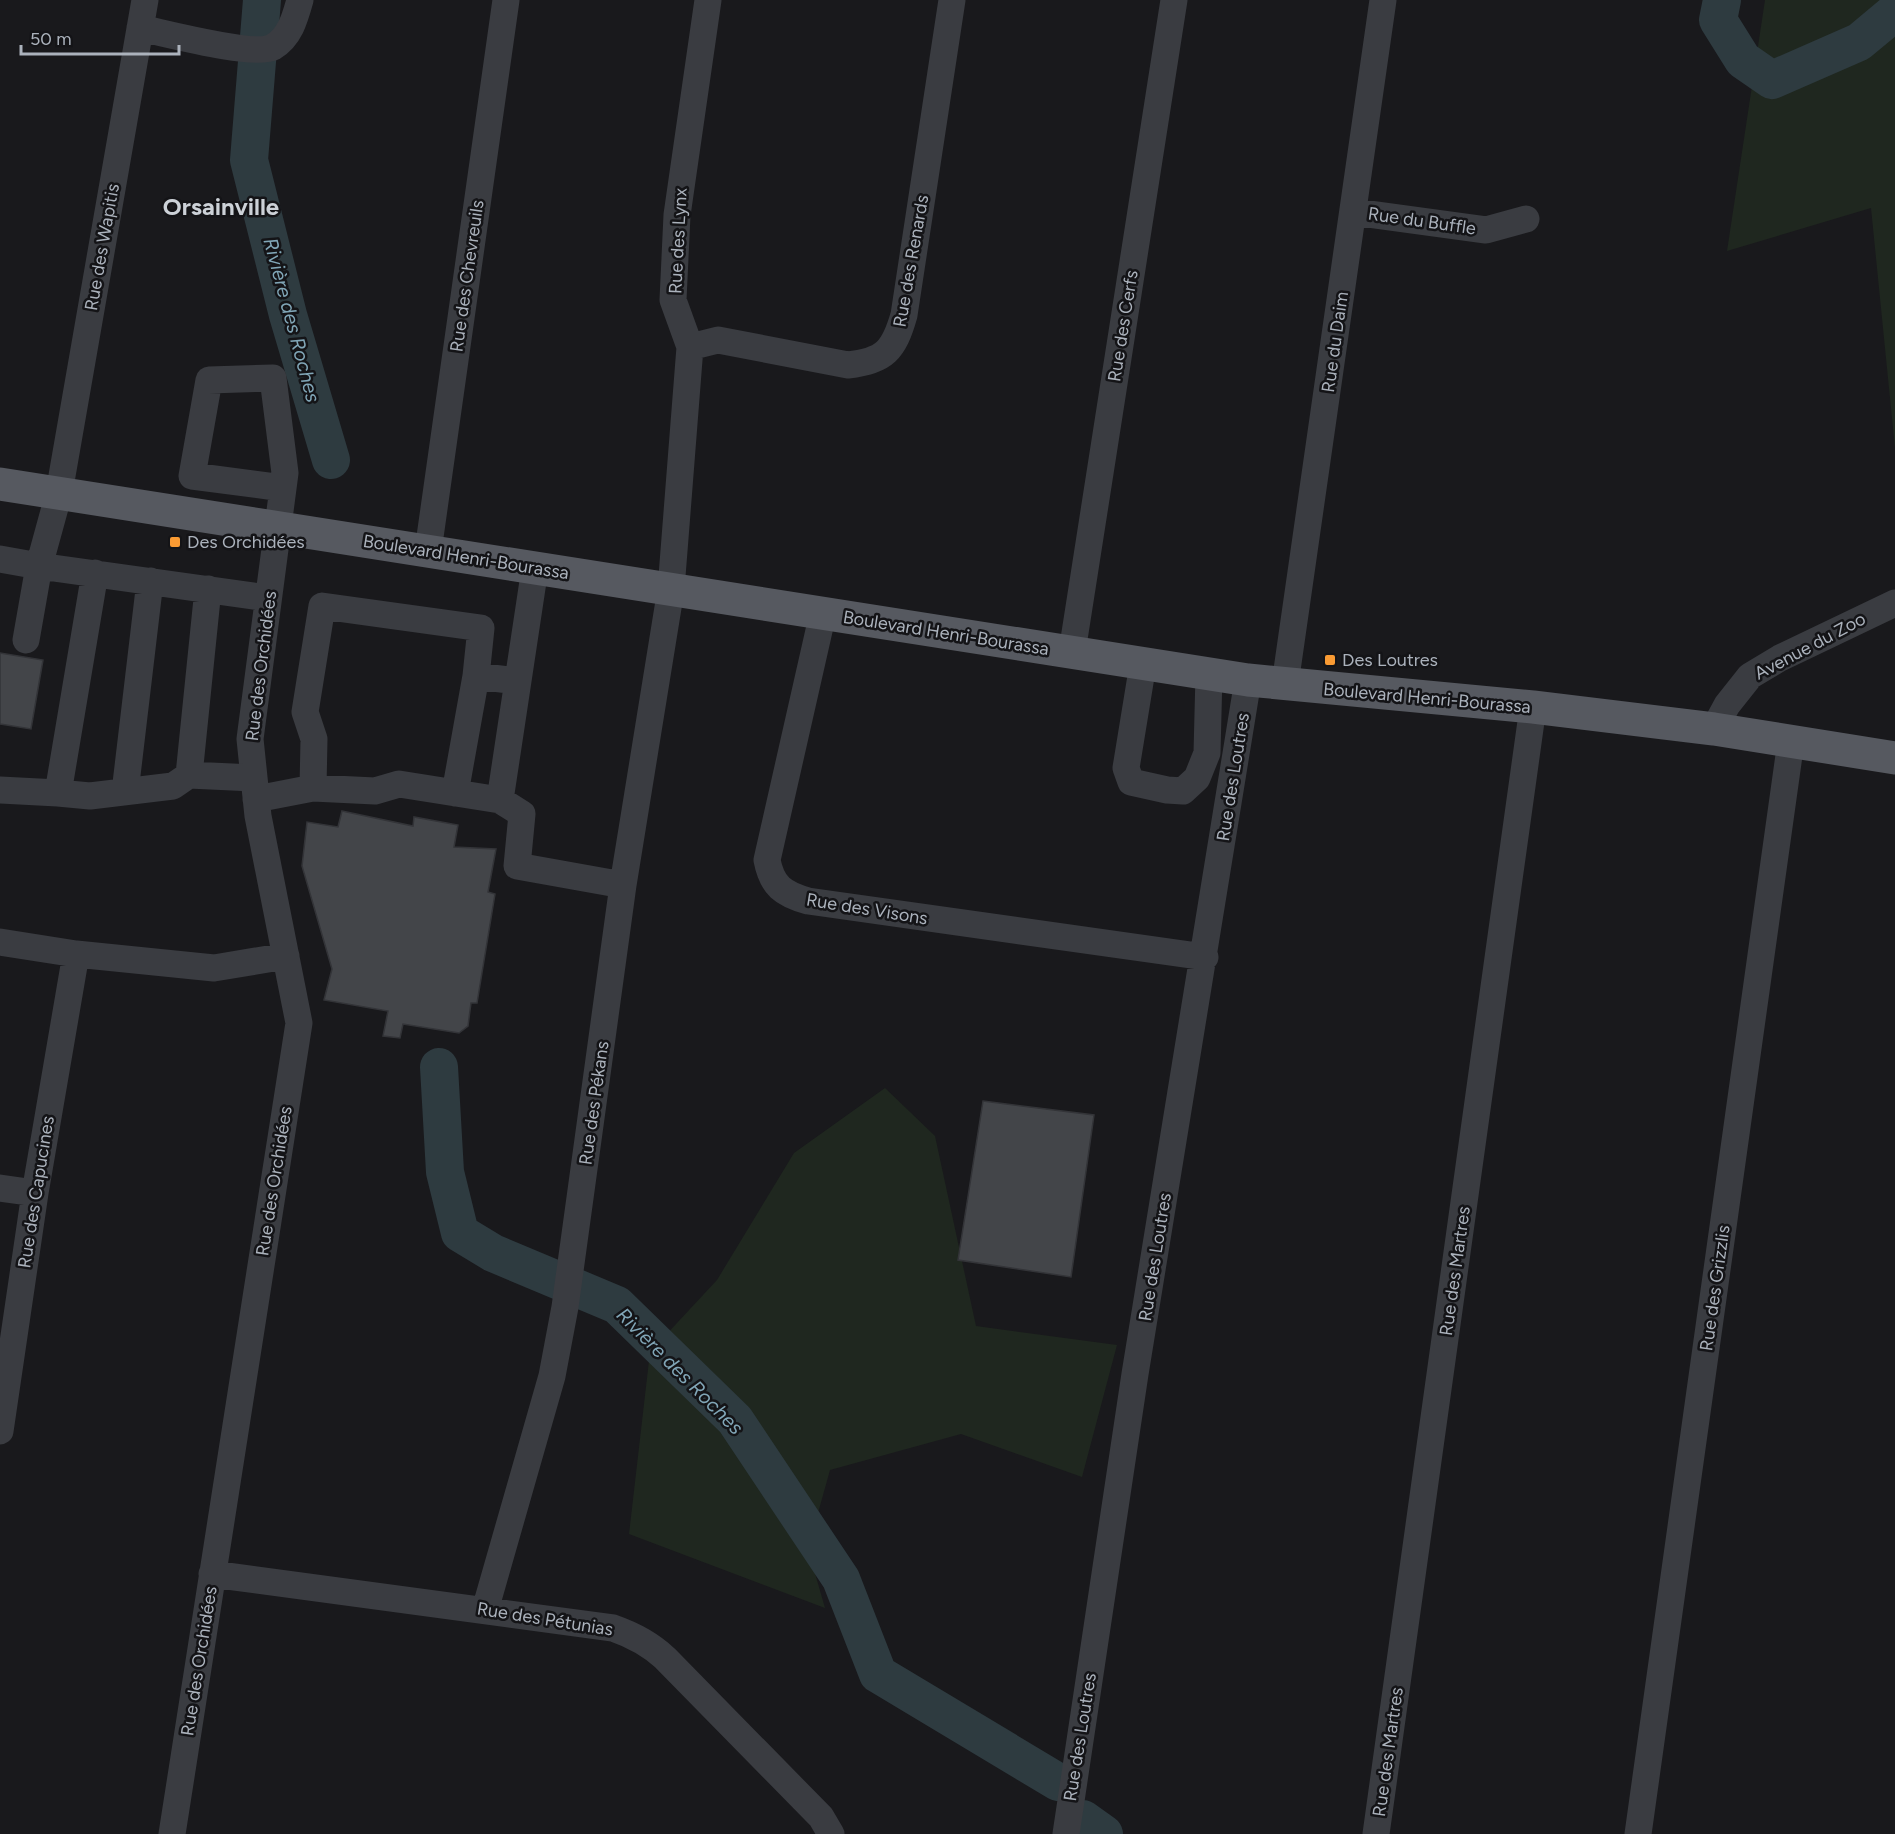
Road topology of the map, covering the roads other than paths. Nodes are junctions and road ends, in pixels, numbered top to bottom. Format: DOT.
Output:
graph roads {
  1 [pos="144,0"];
  2 [pos="300,0"];
  3 [pos="506,0"];
  4 [pos="708,0"];
  5 [pos="952,0"];
  6 [pos="1174,0"];
  7 [pos="1383,0"];
  8 [pos="140,28"];
  9 [pos="1354,212"];
  10 [pos="1526,219"];
  11 [pos="690,347"];
  12 [pos="192,476"];
  13 [pos="0,484"];
  14 [pos="283,488"];
  15 [pos="59,494"];
  16 [pos="187,514"];
  17 [pos="277,528"];
  18 [pos="428,551"];
  19 [pos="0,559"];
  20 [pos="39,566"];
  21 [pos="536,568"];
  22 [pos="95,573"];
  23 [pos="150,581"];
  24 [pos="208,589"];
  25 [pos="671,589"];
  26 [pos="268,598"];
  27 [pos="1895,603"];
  28 [pos="823,613"];
  29 [pos="26,640"];
  30 [pos="1072,652"];
  31 [pos="1143,664"];
  32 [pos="1209,674"];
  33 [pos="476,676"];
  34 [pos="1248,680"];
  35 [pos="518,681"];
  36 [pos="1285,684"];
  37 [pos="1533,707"];
  38 [pos="1714,729"];
  39 [pos="1791,741"];
  40 [pos="1895,758"];
  41 [pos="189,775"];
  42 [pos="255,788"];
  43 [pos="313,788"];
  44 [pos="0,790"];
  45 [pos="125,792"];
  46 [pos="58,793"];
  47 [pos="455,793"];
  48 [pos="500,800"];
  49 [pos="623,885"];
  50 [pos="0,942"];
  51 [pos="76,954"];
  52 [pos="286,956"];
  53 [pos="1204,957"];
  54 [pos="0,1188"];
  55 [pos="35,1193"];
  56 [pos="0,1431"];
  57 [pos="212,1574"];
  58 [pos="485,1610"];
  59 [pos="172,1834"];
  60 [pos="831,1834"];
  61 [pos="1066,1834"];
  62 [pos="1376,1834"];
  63 [pos="1638,1834"];
  1 -- 8 [label="street, Rue des Wapitis"];
  2 -- 8 [label="street"];
  3 -- 18 [label="street, Rue des Chevreuils"];
  4 -- 11 [label="street, Rue des Lynx"];
  5 -- 11 [label="street, Rue des Renards"];
  6 -- 30 [label="street, Rue des Cerfs"];
  7 -- 9 [label="street, Rue du Daim"];
  8 -- 15 [label="street, Rue des Wapitis"];
  9 -- 10 [label="street, Rue du Buffle"];
  9 -- 36 [label="street, Rue du Daim"];
  11 -- 25 [label="street, Rue des Lynx"];
  12 -- 14 [label="street"];
  12 -- 14 [label="street, Rue des Orchidées"];
  12 -- 16 [label="street"];
  13 -- 15 [label="main road, Boulevard Henri-Bourassa"];
  14 -- 17 [label="street, Rue des Orchidées"];
  15 -- 16 [label="main road, Boulevard Henri-Bourassa"];
  15 -- 20 [label="street, Rue des Wapitis"];
  16 -- 17 [label="main road, Boulevard Henri-Bourassa"];
  17 -- 18 [label="main road, Boulevard Henri-Bourassa"];
  17 -- 26 [label="street, Rue des Orchidées"];
  18 -- 21 [label="main road, Boulevard Henri-Bourassa"];
  19 -- 20 [label="street"];
  20 -- 22 [label="street"];
  20 -- 29 [label="street, Rue des Wapitis"];
  21 -- 25 [label="main road, Boulevard Henri-Bourassa"];
  21 -- 35 [label="street"];
  22 -- 23 [label="street"];
  22 -- 46 [label="street"];
  23 -- 24 [label="street"];
  23 -- 45 [label="street"];
  24 -- 26 [label="street"];
  24 -- 41 [label="street"];
  25 -- 28 [label="main road, Boulevard Henri-Bourassa"];
  25 -- 49 [label="street, Rue des Pékans"];
  26 -- 42 [label="street, Rue des Orchidées"];
  27 -- 38 [label="street, Avenue du Zoo"];
  28 -- 30 [label="main road, Boulevard Henri-Bourassa"];
  28 -- 53 [label="street, Rue des Visons"];
  30 -- 31 [label="main road, Boulevard Henri-Bourassa"];
  31 -- 32 [label="main road, Boulevard Henri-Bourassa"];
  31 -- 32 [label="street"];
  32 -- 34 [label="main road, Boulevard Henri-Bourassa"];
  33 -- 35 [label="street"];
  33 -- 43 [label="street"];
  33 -- 47 [label="street"];
  34 -- 36 [label="main road, Boulevard Henri-Bourassa"];
  34 -- 53 [label="street, Rue des Loutres"];
  35 -- 48 [label="street"];
  36 -- 37 [label="main road, Boulevard Henri-Bourassa"];
  37 -- 38 [label="main road, Boulevard Henri-Bourassa"];
  37 -- 62 [label="street, Rue des Martres"];
  38 -- 39 [label="main road, Boulevard Henri-Bourassa"];
  39 -- 40 [label="main road, Boulevard Henri-Bourassa"];
  39 -- 63 [label="street, Rue des Grizzlis"];
  41 -- 42 [label="street"];
  41 -- 45 [label="street"];
  42 -- 43 [label="street"];
  42 -- 52 [label="street, Rue des Orchidées"];
  43 -- 47 [label="street"];
  44 -- 46 [label="street"];
  45 -- 46 [label="street"];
  47 -- 48 [label="street"];
  48 -- 49 [label="street"];
  49 -- 58 [label="street, Rue des Pékans"];
  50 -- 51 [label="street"];
  51 -- 52 [label="street"];
  51 -- 55 [label="street, Rue des Capucines"];
  52 -- 57 [label="street, Rue des Orchidées"];
  53 -- 61 [label="street, Rue des Loutres"];
  54 -- 55 [label="street"];
  55 -- 56 [label="street, Rue des Capucines"];
  57 -- 58 [label="street, Rue des Pétunias"];
  57 -- 59 [label="street, Rue des Orchidées"];
  58 -- 60 [label="street, Rue des Pétunias"];
}
